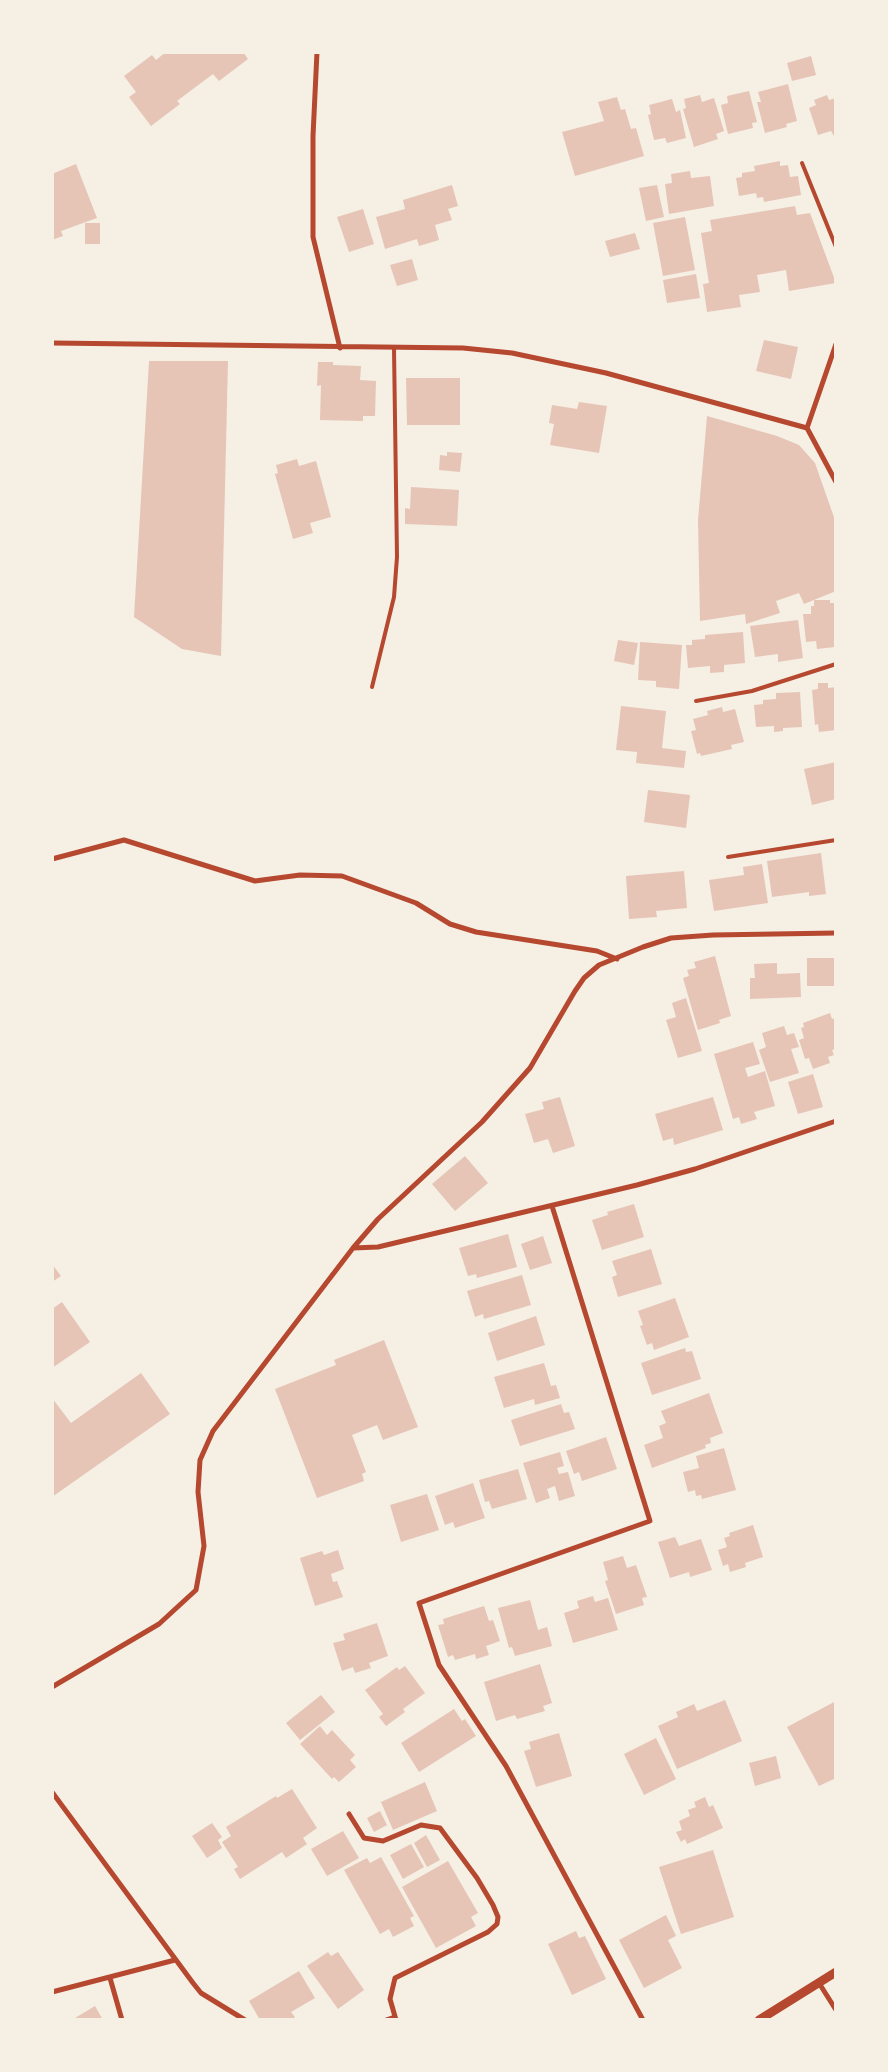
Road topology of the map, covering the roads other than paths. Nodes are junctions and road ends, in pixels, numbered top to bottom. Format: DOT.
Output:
graph roads {
  1 [pos="317,52"];
  2 [pos="802,163"];
  3 [pos="836,247"];
  4 [pos="52,343"];
  5 [pos="836,344"];
  6 [pos="340,348"];
  7 [pos="394,349"];
  8 [pos="807,428"];
  9 [pos="836,482"];
  10 [pos="836,664"];
  11 [pos="372,687"];
  12 [pos="696,701"];
  13 [pos="836,840"];
  14 [pos="728,857"];
  15 [pos="52,859"];
  16 [pos="836,933"];
  17 [pos="617,959"];
  18 [pos="836,1121"];
  19 [pos="552,1206"];
  20 [pos="353,1248"];
  21 [pos="52,1687"];
  22 [pos="52,1792"];
  23 [pos="349,1814"];
  24 [pos="175,1960"];
  25 [pos="836,1972"];
  26 [pos="110,1978"];
  27 [pos="819,1983"];
  28 [pos="52,1992"];
  29 [pos="836,2010"];
  30 [pos="395,2018"];
  31 [pos="122,2020"];
  32 [pos="245,2020"];
  33 [pos="386,2020"];
  34 [pos="643,2020"];
  35 [pos="759,2020"];
  1 -- 6 [label="street"];
  2 -- 3 [label="lane"];
  4 -- 6 [label="street"];
  5 -- 8 [label="street"];
  6 -- 7 [label="street"];
  7 -- 8 [label="street"];
  7 -- 11 [label="lane"];
  8 -- 9 [label="street"];
  10 -- 12 [label="lane"];
  13 -- 14 [label="lane"];
  15 -- 17 [label="street"];
  16 -- 17 [label="street"];
  17 -- 20 [label="street"];
  18 -- 19 [label="street"];
  19 -- 20 [label="street"];
  19 -- 34 [label="street"];
  20 -- 21 [label="street"];
  22 -- 24 [label="street"];
  23 -- 30 [label="street"];
  24 -- 26 [label="street"];
  24 -- 32 [label="street"];
  25 -- 27 [label="street"];
  26 -- 28 [label="street"];
  26 -- 31 [label="street"];
  27 -- 29 [label="street"];
  27 -- 35 [label="street"];
  30 -- 33 [label="street"];
}
